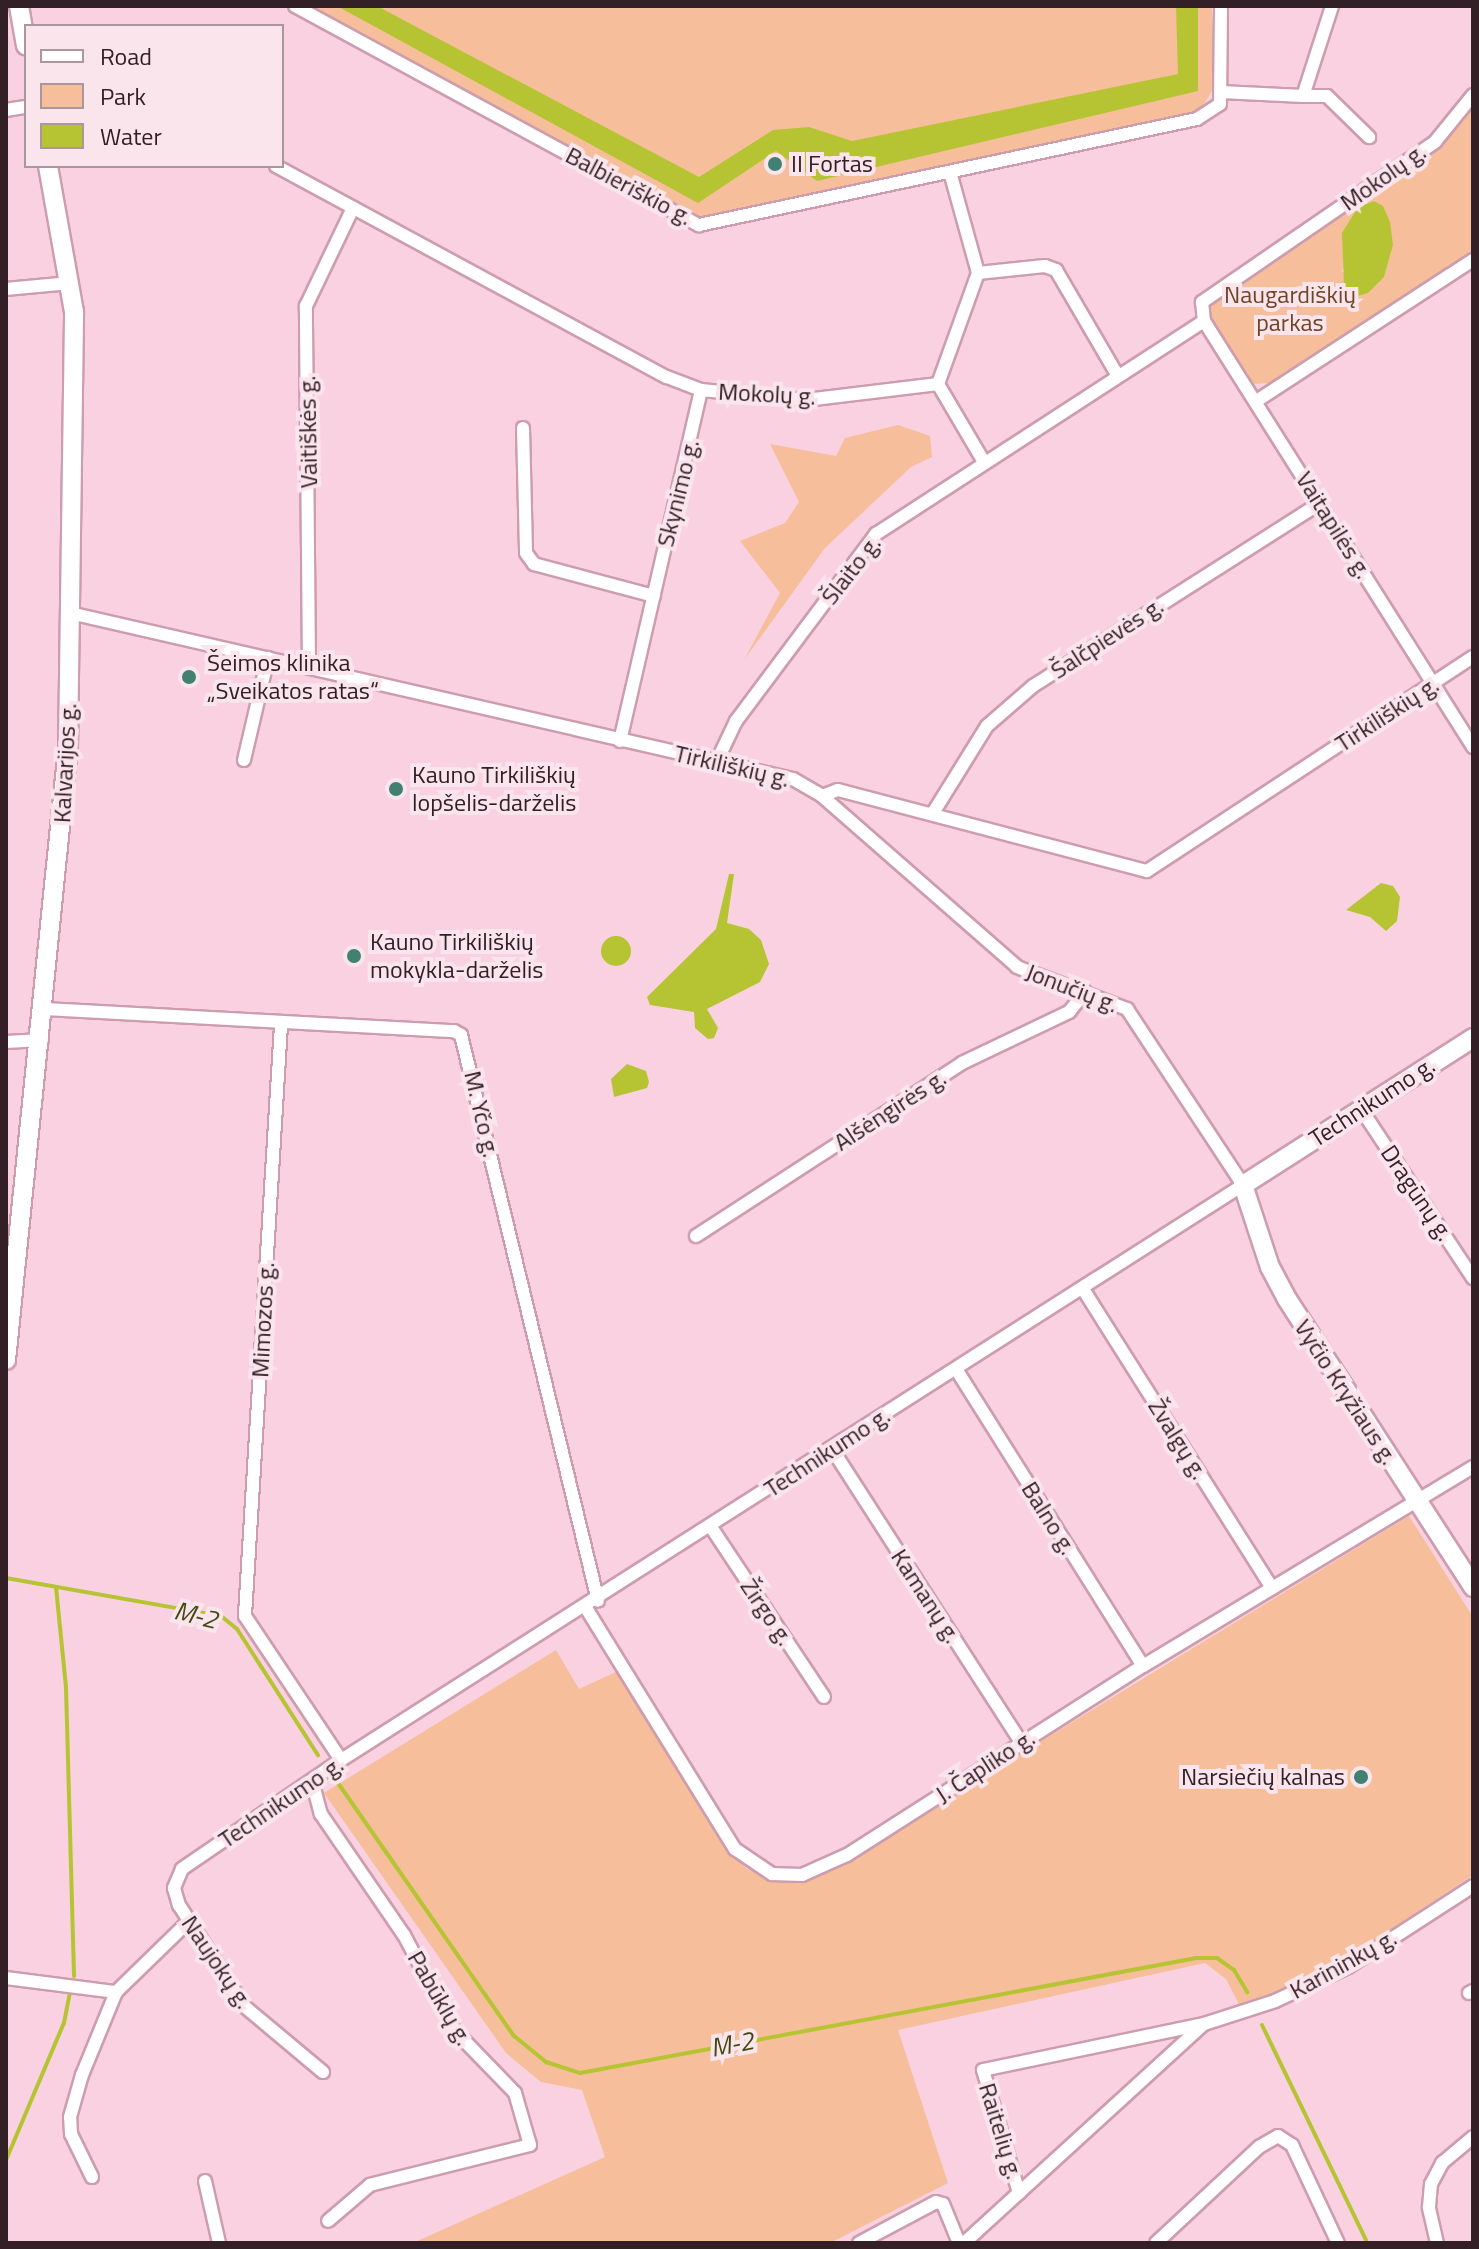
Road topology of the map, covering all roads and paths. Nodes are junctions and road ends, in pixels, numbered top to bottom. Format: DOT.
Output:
graph roads {
  1 [pos="19,6"];
  2 [pos="295,6"];
  3 [pos="1221,6"];
  4 [pos="1332,6"];
  5 [pos="24,29"];
  6 [pos="1221,92"];
  7 [pos="1473,95"];
  8 [pos="1303,96"];
  9 [pos="1369,137"];
  10 [pos="48,168"];
  11 [pos="280,168"];
  12 [pos="950,172"];
  13 [pos="353,208"];
  14 [pos="1473,260"];
  15 [pos="978,273"];
  16 [pos="70,283"];
  17 [pos="6,289"];
  18 [pos="1202,302"];
  19 [pos="1204,321"];
  20 [pos="1118,376"];
  21 [pos="938,384"];
  22 [pos="701,390"];
  23 [pos="1258,400"];
  24 [pos="523,428"];
  25 [pos="984,462"];
  26 [pos="1320,503"];
  27 [pos="654,596"];
  28 [pos="70,613"];
  29 [pos="1473,657"];
  30 [pos="268,658"];
  31 [pos="309,667"];
  32 [pos="1432,684"];
  33 [pos="620,741"];
  34 [pos="1473,747"];
  35 [pos="244,760"];
  36 [pos="717,761"];
  37 [pos="822,796"];
  38 [pos="933,813"];
  39 [pos="1085,992"];
  40 [pos="45,1009"];
  41 [pos="281,1025"];
  42 [pos="1473,1038"];
  43 [pos="42,1040"];
  44 [pos="6,1042"];
  45 [pos="1361,1109"];
  46 [pos="1243,1185"];
  47 [pos="696,1236"];
  48 [pos="1473,1278"];
  49 [pos="1083,1289"];
  50 [pos="6,1360"];
  51 [pos="956,1369"];
  52 [pos="832,1449"];
  53 [pos="1473,1467"];
  54 [pos="1417,1501"];
  55 [pos="711,1527"];
  56 [pos="1473,1587"];
  57 [pos="1272,1588"];
  58 [pos="592,1604"];
  59 [pos="1143,1666"];
  60 [pos="824,1697"];
  61 [pos="1021,1742"];
  62 [pos="341,1760"];
  63 [pos="312,1781"];
  64 [pos="182,1869"];
  65 [pos="1473,1886"];
  66 [pos="188,1922"];
  67 [pos="6,1978"];
  68 [pos="116,1992"];
  69 [pos="1204,2024"];
  70 [pos="323,2072"];
  71 [pos="1473,2137"];
  72 [pos="92,2177"];
  73 [pos="205,2181"];
  74 [pos="1019,2193"];
  75 [pos="328,2221"];
  76 [pos="219,2243"];
  77 [pos="859,2243"];
  78 [pos="962,2243"];
  79 [pos="1156,2243"];
  80 [pos="1338,2243"];
  81 [pos="1436,2243"];
  1 -- 5 [label="main road"];
  2 -- 12 [label="street, Balbieriškio g."];
  3 -- 6 [label="street"];
  4 -- 8 [label="street"];
  6 -- 8 [label="street"];
  6 -- 12 [label="street, Balbieriškio g."];
  7 -- 18 [label="street, Mokolų g."];
  8 -- 9 [label="street"];
  10 -- 16 [label="main road, Kalvarijos g."];
  11 -- 13 [label="street, Mokolų g."];
  12 -- 15 [label="street"];
  13 -- 22 [label="street, Mokolų g."];
  13 -- 31 [label="street, Vaitiškės g."];
  14 -- 23 [label="street"];
  15 -- 20 [label="street"];
  15 -- 21 [label="street"];
  16 -- 17 [label="street"];
  16 -- 28 [label="main road, Kalvarijos g."];
  18 -- 19 [label="street, Vaitapilės g."];
  19 -- 20 [label="street"];
  19 -- 23 [label="street, Vaitapilės g."];
  20 -- 25 [label="street, Šlaito g."];
  21 -- 22 [label="street, Mokolų g."];
  21 -- 25 [label="street"];
  22 -- 27 [label="street, Skynimo g."];
  23 -- 26 [label="street, Vaitapilės g."];
  24 -- 27 [label="street"];
  25 -- 36 [label="street, Šlaito g."];
  26 -- 32 [label="street, Vaitapilės g."];
  26 -- 38 [label="street, Šalčpievės g."];
  27 -- 33 [label="street, Skynimo g."];
  28 -- 30 [label="street, Tirkiliškių g."];
  28 -- 40 [label="main road, Kalvarijos g."];
  29 -- 32 [label="street, Tirkiliškių g."];
  30 -- 31 [label="street, Tirkiliškių g."];
  30 -- 35 [label="street"];
  31 -- 33 [label="street, Tirkiliškių g."];
  32 -- 34 [label="street, Vaitapilės g."];
  32 -- 38 [label="street, Tirkiliškių g."];
  33 -- 36 [label="street, Tirkiliškių g."];
  36 -- 37 [label="street, Tirkiliškių g."];
  37 -- 38 [label="street, Tirkiliškių g."];
  37 -- 39 [label="street, Jonučių g."];
  39 -- 46 [label="street, Jonučių g."];
  39 -- 47 [label="street, Alšėngirės g."];
  40 -- 41 [label="street, M. Yčo g."];
  40 -- 43 [label="main road, Kalvarijos g."];
  41 -- 58 [label="street, M. Yčo g."];
  41 -- 62 [label="street, Mimozos g."];
  42 -- 45 [label="main road, Technikumo g."];
  43 -- 44 [label="street"];
  43 -- 50 [label="main road, Kalvarijos g."];
  45 -- 46 [label="main road, Technikumo g."];
  45 -- 48 [label="street, Dragūnų g."];
  46 -- 49 [label="street, Technikumo g."];
  46 -- 54 [label="main road, Vyčio Kryžiaus g."];
  49 -- 51 [label="street, Technikumo g."];
  49 -- 57 [label="street, Žvalgų g."];
  51 -- 52 [label="street, Technikumo g."];
  51 -- 59 [label="street, Balno g."];
  52 -- 55 [label="street, Technikumo g."];
  52 -- 61 [label="street, Kamanų g."];
  53 -- 54 [label="street, J. Čapliko g."];
  54 -- 56 [label="main road, Vyčio Kryžiaus g."];
  54 -- 57 [label="street, J. Čapliko g."];
  55 -- 58 [label="street, Technikumo g."];
  55 -- 60 [label="street, Žirgo g."];
  57 -- 59 [label="street, J. Čapliko g."];
  58 -- 61 [label="street, J. Čapliko g."];
  58 -- 62 [label="street, Technikumo g."];
  59 -- 61 [label="street, J. Čapliko g."];
  62 -- 63 [label="street, Technikumo g."];
  63 -- 64 [label="street, Technikumo g."];
  63 -- 75 [label="street, Pabūklų g."];
  64 -- 66 [label="street, Naujokų g."];
  65 -- 69 [label="street, Karininkų g."];
  66 -- 68 [label="street"];
  66 -- 70 [label="street, Naujokų g."];
  67 -- 68 [label="street"];
  68 -- 72 [label="street"];
  69 -- 74 [label="street"];
  69 -- 74 [label="street, Raitelių g."];
  71 -- 81 [label="street"];
  73 -- 76 [label="street"];
  74 -- 78 [label="street"];
  77 -- 78 [label="street"];
  79 -- 80 [label="street"];
}
